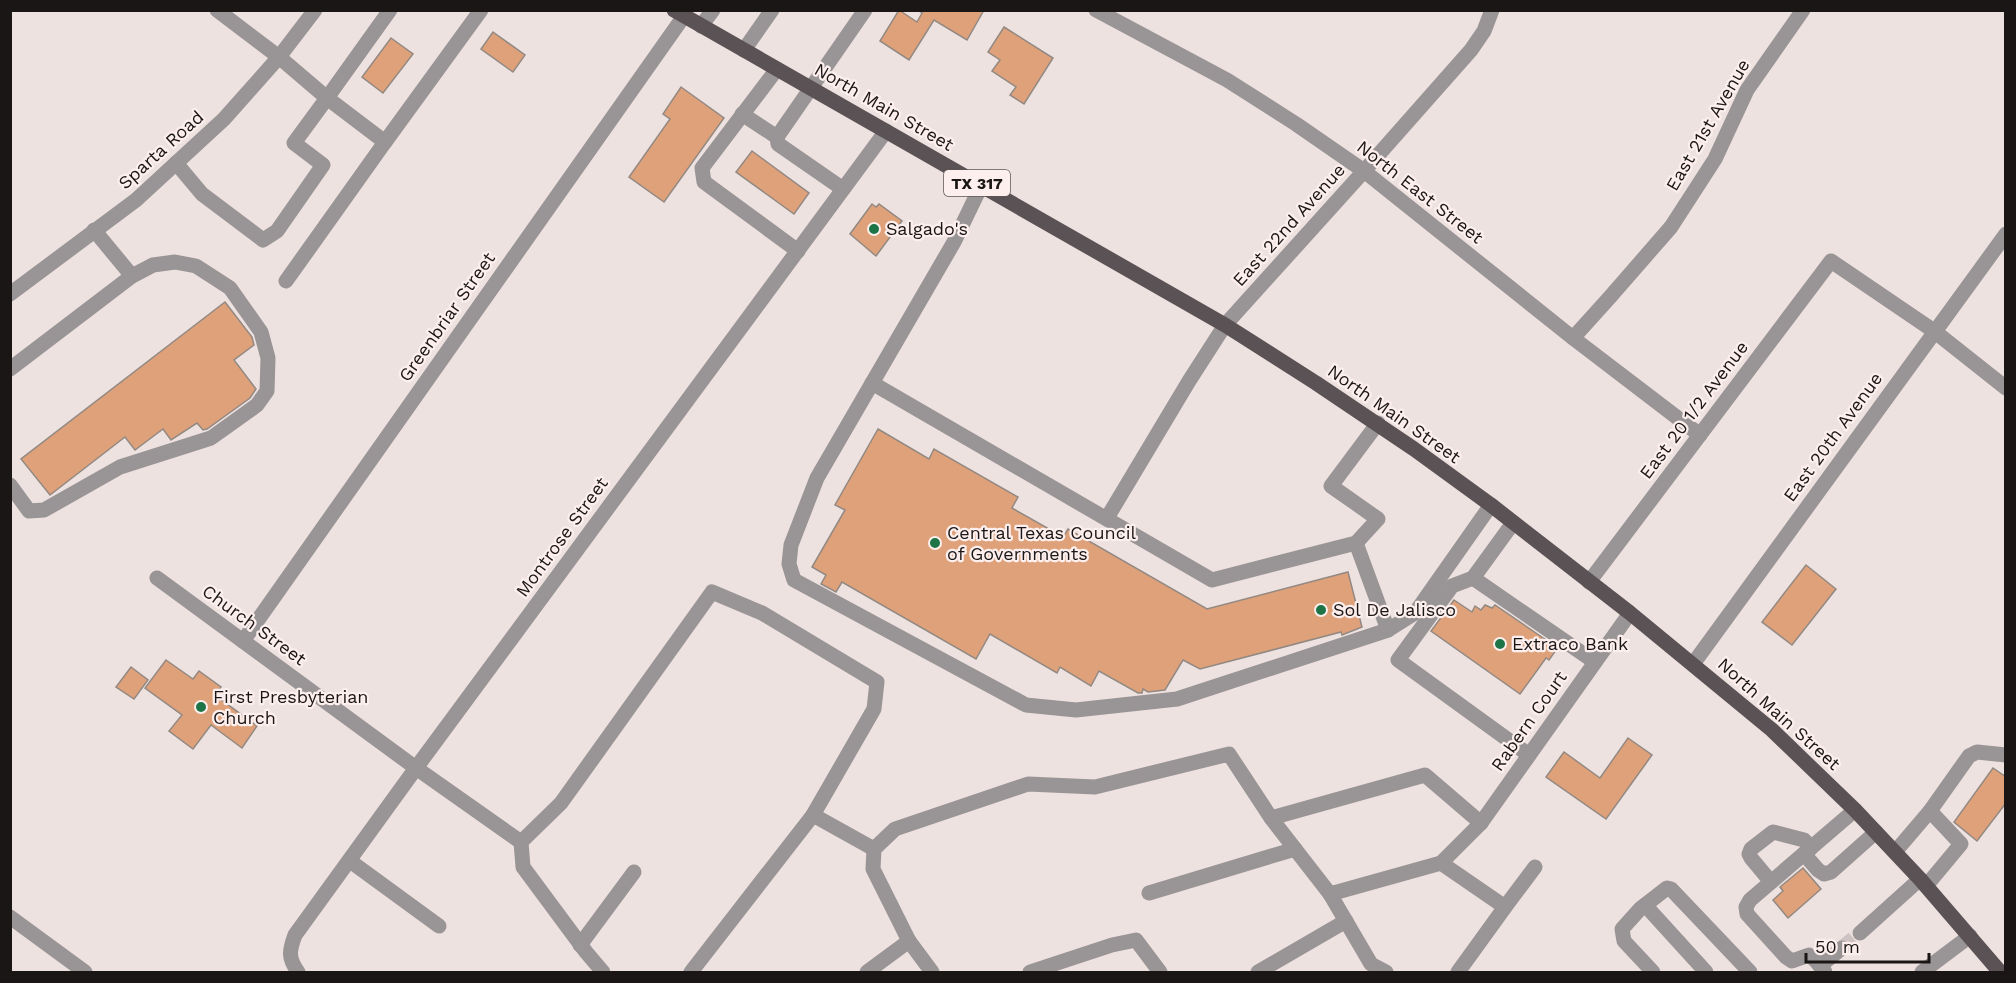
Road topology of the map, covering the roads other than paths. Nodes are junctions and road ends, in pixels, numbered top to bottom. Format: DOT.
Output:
graph roads {
  1 [pos="217,10"];
  2 [pos="315,10"];
  3 [pos="390,10"];
  4 [pos="481,10"];
  5 [pos="713,10"];
  6 [pos="772,10"];
  7 [pos="865,10"];
  8 [pos="1492,10"];
  9 [pos="1803,10"];
  10 [pos="1101,12"];
  11 [pos="679,13"];
  12 [pos="701,26"];
  13 [pos="744,50"];
  14 [pos="279,57"];
  15 [pos="777,69"];
  16 [pos="811,88"];
  17 [pos="327,98"];
  18 [pos="742,114"];
  19 [pos="886,131"];
  20 [pos="777,137"];
  21 [pos="385,142"];
  22 [pos="176,163"];
  23 [pos="1364,171"];
  24 [pos="981,186"];
  25 [pos="843,189"];
  26 [pos="94,230"];
  27 [pos="2006,234"];
  28 [pos="798,251"];
  29 [pos="132,276"];
  30 [pos="286,281"];
  31 [pos="10,294"];
  32 [pos="1225,325"];
  33 [pos="1934,331"];
  34 [pos="1573,338"];
  35 [pos="10,369"];
  36 [pos="872,383"];
  37 [pos="2006,388"];
  38 [pos="1378,423"];
  39 [pos="1700,435"];
  40 [pos="10,485"];
  41 [pos="1491,505"];
  42 [pos="1107,518"];
  43 [pos="1513,523"];
  44 [pos="1356,543"];
  45 [pos="157,578"];
  46 [pos="1473,578"];
  47 [pos="1589,582"];
  48 [pos="1630,613"];
  49 [pos="1388,630"];
  50 [pos="243,641"];
  51 [pos="1595,662"];
  52 [pos="1692,664"];
  53 [pos="2006,754"];
  54 [pos="1529,755"];
  55 [pos="416,768"];
  56 [pos="1855,810"];
  57 [pos="1930,812"];
  58 [pos="813,815"];
  59 [pos="1270,818"];
  60 [pos="1482,823"];
  61 [pos="1876,832"];
  62 [pos="521,842"];
  63 [pos="874,849"];
  64 [pos="1295,849"];
  65 [pos="1807,851"];
  66 [pos="1895,852"];
  67 [pos="350,861"];
  68 [pos="1440,863"];
  69 [pos="1535,867"];
  70 [pos="634,872"];
  71 [pos="1771,882"];
  72 [pos="1923,882"];
  73 [pos="1149,893"];
  74 [pos="1330,894"];
  75 [pos="1645,905"];
  76 [pos="1505,907"];
  77 [pos="10,917"];
  78 [pos="1346,921"];
  79 [pos="440,926"];
  80 [pos="1860,933"];
  81 [pos="1970,936"];
  82 [pos="909,941"];
  83 [pos="580,945"];
  84 [pos="1842,948"];
  85 [pos="1823,969"];
  86 [pos="85,972"];
  87 [pos="298,972"];
  88 [pos="603,972"];
  89 [pos="691,972"];
  90 [pos="867,972"];
  91 [pos="932,972"];
  92 [pos="1030,972"];
  93 [pos="1160,972"];
  94 [pos="1258,972"];
  95 [pos="1386,972"];
  96 [pos="1458,972"];
  97 [pos="1653,972"];
  98 [pos="1706,972"];
  99 [pos="1749,972"];
  100 [pos="1922,972"];
  101 [pos="2000,972"];
  1 -- 14 [label="street"];
  2 -- 14 [label="street, Sparta Road"];
  3 -- 17 [label="street"];
  4 -- 21 [label="street"];
  5 -- 12 [label="street"];
  6 -- 13 [label="street"];
  7 -- 16 [label="street"];
  8 -- 23 [label="street, East 22nd Avenue"];
  9 -- 34 [label="street, East 21st Avenue"];
  10 -- 23 [label="street, North East Street"];
  11 -- 12 [label="main road, North Main Street / TX 317"];
  11 -- 50 [label="street, Greenbriar Street"];
  12 -- 13 [label="main road, North Main Street / TX 317"];
  13 -- 15 [label="main road, North Main Street / TX 317"];
  14 -- 17 [label="street"];
  14 -- 22 [label="street, Sparta Road"];
  15 -- 16 [label="main road, North Main Street / TX 317"];
  15 -- 18 [label="street"];
  16 -- 19 [label="main road, North Main Street / TX 317"];
  16 -- 20 [label="street"];
  17 -- 21 [label="street"];
  17 -- 22 [label="street"];
  18 -- 20 [label="street"];
  18 -- 28 [label="street"];
  19 -- 24 [label="main road, North Main Street / TX 317"];
  19 -- 25 [label="street, Montrose Street"];
  20 -- 25 [label="street"];
  21 -- 30 [label="street"];
  22 -- 26 [label="street, Sparta Road"];
  23 -- 32 [label="street, East 22nd Avenue"];
  23 -- 34 [label="street, North East Street"];
  24 -- 32 [label="main road, North Main Street / TX 317"];
  24 -- 36 [label="street"];
  25 -- 28 [label="street, Montrose Street"];
  26 -- 29 [label="street"];
  26 -- 31 [label="street, Sparta Road"];
  27 -- 33 [label="street, East 20th Avenue"];
  28 -- 55 [label="street, Montrose Street"];
  29 -- 35 [label="street"];
  29 -- 40 [label="street"];
  32 -- 38 [label="main road, North Main Street / TX 317"];
  32 -- 42 [label="street, East 22nd Avenue"];
  33 -- 37 [label="street"];
  33 -- 39 [label="street, East 20 1/2 Avenue"];
  33 -- 52 [label="street, East 20th Avenue"];
  34 -- 39 [label="street, North East Street"];
  36 -- 42 [label="street"];
  36 -- 49 [label="street"];
  38 -- 41 [label="main road, North Main Street / TX 317"];
  38 -- 44 [label="street"];
  39 -- 47 [label="street, East 20 1/2 Avenue"];
  41 -- 43 [label="main road, North Main Street / TX 317"];
  41 -- 49 [label="street"];
  42 -- 44 [label="street"];
  43 -- 46 [label="street"];
  43 -- 47 [label="main road, North Main Street / TX 317"];
  44 -- 49 [label="street"];
  45 -- 50 [label="street, Church Street"];
  46 -- 51 [label="street"];
  46 -- 54 [label="street"];
  47 -- 48 [label="main road, North Main Street / TX 317"];
  48 -- 51 [label="street, Rabern Court"];
  48 -- 52 [label="main road, North Main Street / TX 317"];
  50 -- 55 [label="street, Church Street"];
  51 -- 54 [label="street, Rabern Court"];
  52 -- 56 [label="main road, North Main Street / TX 317"];
  53 -- 57 [label="street"];
  54 -- 60 [label="street, Rabern Court"];
  55 -- 62 [label="street, Church Street"];
  55 -- 67 [label="street, Montrose Street"];
  56 -- 61 [label="main road, North Main Street / TX 317"];
  56 -- 65 [label="street"];
  57 -- 66 [label="street"];
  57 -- 72 [label="street"];
  58 -- 62 [label="street"];
  58 -- 63 [label="street"];
  58 -- 89 [label="street"];
  59 -- 60 [label="street"];
  59 -- 63 [label="street"];
  59 -- 64 [label="street"];
  60 -- 68 [label="street, Rabern Court"];
  61 -- 65 [label="street"];
  61 -- 66 [label="main road, North Main Street / TX 317"];
  62 -- 83 [label="street"];
  63 -- 82 [label="street"];
  64 -- 73 [label="street"];
  64 -- 74 [label="street"];
  65 -- 71 [label="street"];
  65 -- 71 [label="street"];
  66 -- 72 [label="main road, North Main Street / TX 317"];
  67 -- 79 [label="street"];
  67 -- 87 [label="street, Montrose Street"];
  68 -- 74 [label="street"];
  68 -- 76 [label="street"];
  69 -- 76 [label="street"];
  70 -- 83 [label="street"];
  71 -- 85 [label="street"];
  72 -- 80 [label="street"];
  72 -- 81 [label="main road, North Main Street / TX 317"];
  74 -- 78 [label="street"];
  75 -- 97 [label="street"];
  75 -- 98 [label="street"];
  75 -- 99 [label="street"];
  76 -- 96 [label="street"];
  77 -- 86 [label="street"];
  78 -- 94 [label="street"];
  78 -- 95 [label="street"];
  81 -- 100 [label="street"];
  81 -- 101 [label="main road, North Main Street / TX 317"];
  82 -- 90 [label="street"];
  82 -- 91 [label="street"];
  83 -- 88 [label="street"];
  84 -- 85 [label="street"];
  92 -- 93 [label="street"];
}
